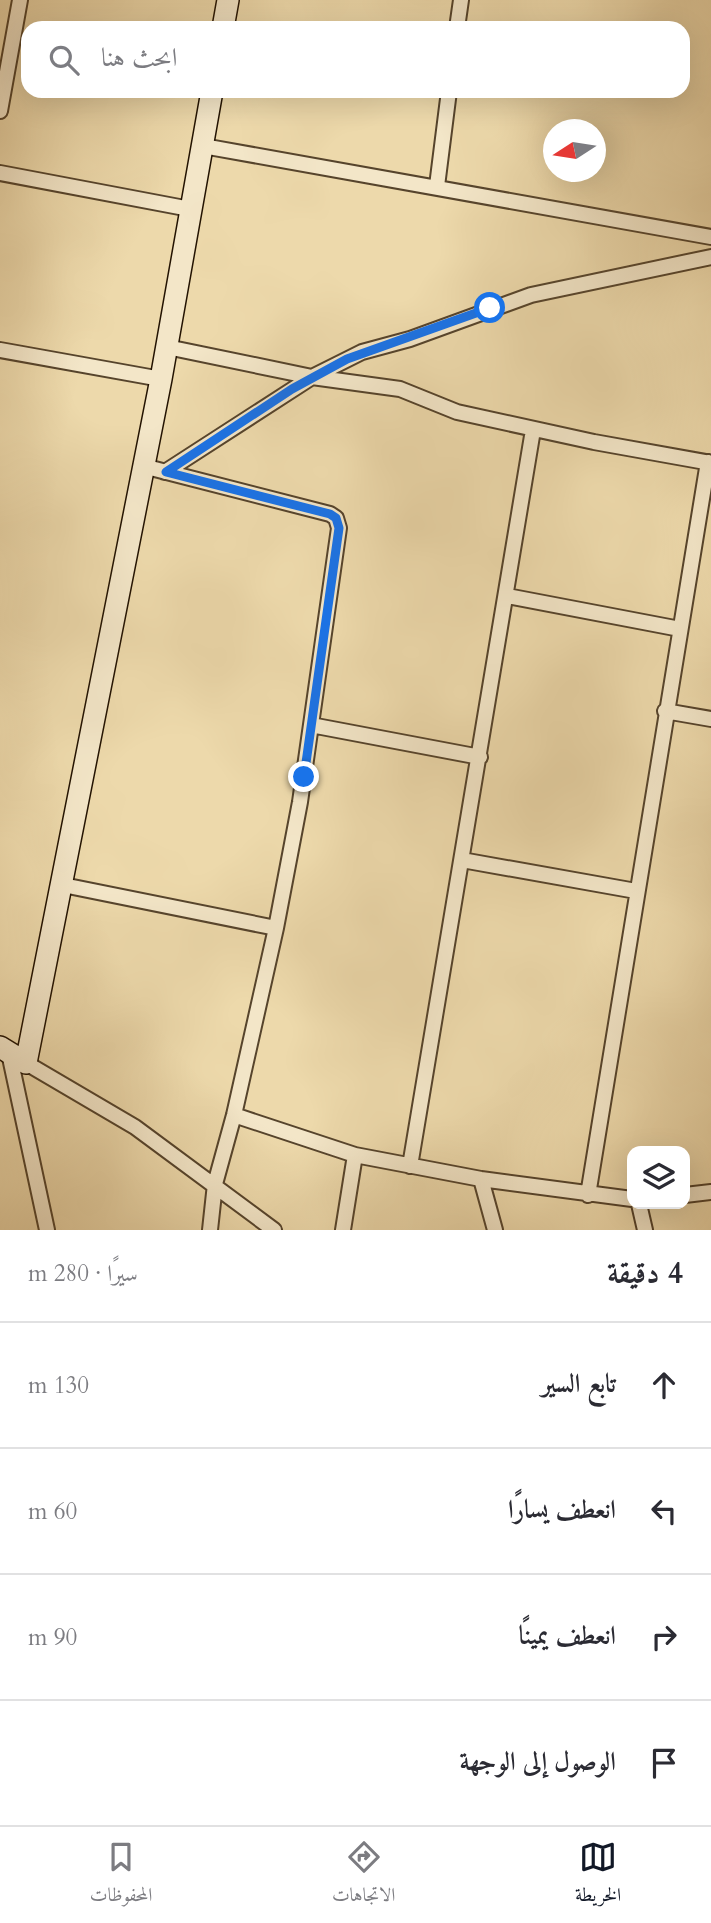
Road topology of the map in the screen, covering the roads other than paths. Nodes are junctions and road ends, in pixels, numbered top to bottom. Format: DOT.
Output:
graph roads {
  1 [pos="20,0"];
  2 [pos="228,0"];
  3 [pos="461,0"];
  4 [pos="224,21"];
  5 [pos="458,21"];
  6 [pos="211,98"];
  7 [pos="448,98"];
  8 [pos="0,111"];
  9 [pos="203,146"];
  10 [pos="0,173"];
  11 [pos="437,186"];
  12 [pos="190,209"];
  13 [pos="711,237"];
  14 [pos="711,257"];
  15 [pos="167,347"];
  16 [pos="0,350"];
  17 [pos="312,377"];
  18 [pos="161,379"];
  19 [pos="533,430"];
  20 [pos="710,463"];
  21 [pos="143,466"];
  22 [pos="166,472"];
  23 [pos="507,596"];
  24 [pos="680,629"];
  25 [pos="665,711"];
  26 [pos="711,719"];
  27 [pos="311,725"];
  28 [pos="480,757"];
  29 [pos="462,860"];
  30 [pos="63,885"];
  31 [pos="636,891"];
  32 [pos="276,928"];
  33 [pos="11,1055"];
  34 [pos="234,1115"];
  35 [pos="355,1155"];
  36 [pos="410,1166"];
  37 [pos="481,1179"];
  38 [pos="215,1184"];
  39 [pos="711,1192"];
  40 [pos="690,1194"];
  41 [pos="588,1195"];
  42 [pos="627,1199"];
  43 [pos="640,1209"];
  44 [pos="47,1230"];
  45 [pos="210,1230"];
  46 [pos="274,1230"];
  47 [pos="343,1230"];
  48 [pos="495,1230"];
  49 [pos="645,1230"];
  1 -- 8 [label="street"];
  2 -- 4 [label="street"];
  3 -- 5 [label="street"];
  6 -- 9 [label="street"];
  7 -- 11 [label="street"];
  9 -- 11 [label="street"];
  9 -- 12 [label="street"];
  10 -- 12 [label="street"];
  11 -- 13 [label="street"];
  12 -- 15 [label="street"];
  14 -- 17 [label="street"];
  15 -- 17 [label="street"];
  15 -- 18 [label="street"];
  16 -- 18 [label="street"];
  17 -- 19 [label="street"];
  17 -- 22 [label="street"];
  18 -- 21 [label="street"];
  19 -- 20 [label="street"];
  19 -- 23 [label="street"];
  20 -- 24 [label="street"];
  21 -- 22 [label="street"];
  21 -- 30 [label="street"];
  22 -- 27 [label="street"];
  23 -- 24 [label="street"];
  23 -- 28 [label="street"];
  24 -- 25 [label="street"];
  25 -- 26 [label="street"];
  25 -- 31 [label="street"];
  27 -- 28 [label="street"];
  27 -- 32 [label="street"];
  28 -- 29 [label="street"];
  29 -- 31 [label="street"];
  29 -- 36 [label="street"];
  30 -- 32 [label="street"];
  30 -- 33 [label="street"];
  31 -- 41 [label="street"];
  32 -- 34 [label="street"];
  33 -- 38 [label="street"];
  33 -- 44 [label="street"];
  34 -- 35 [label="street"];
  34 -- 38 [label="street"];
  35 -- 36 [label="street"];
  35 -- 47 [label="street"];
  36 -- 37 [label="street"];
  37 -- 41 [label="street"];
  37 -- 48 [label="street"];
  38 -- 45 [label="street"];
  38 -- 46 [label="street"];
  39 -- 40 [label="street"];
  41 -- 42 [label="street"];
  43 -- 49 [label="street"];
}
